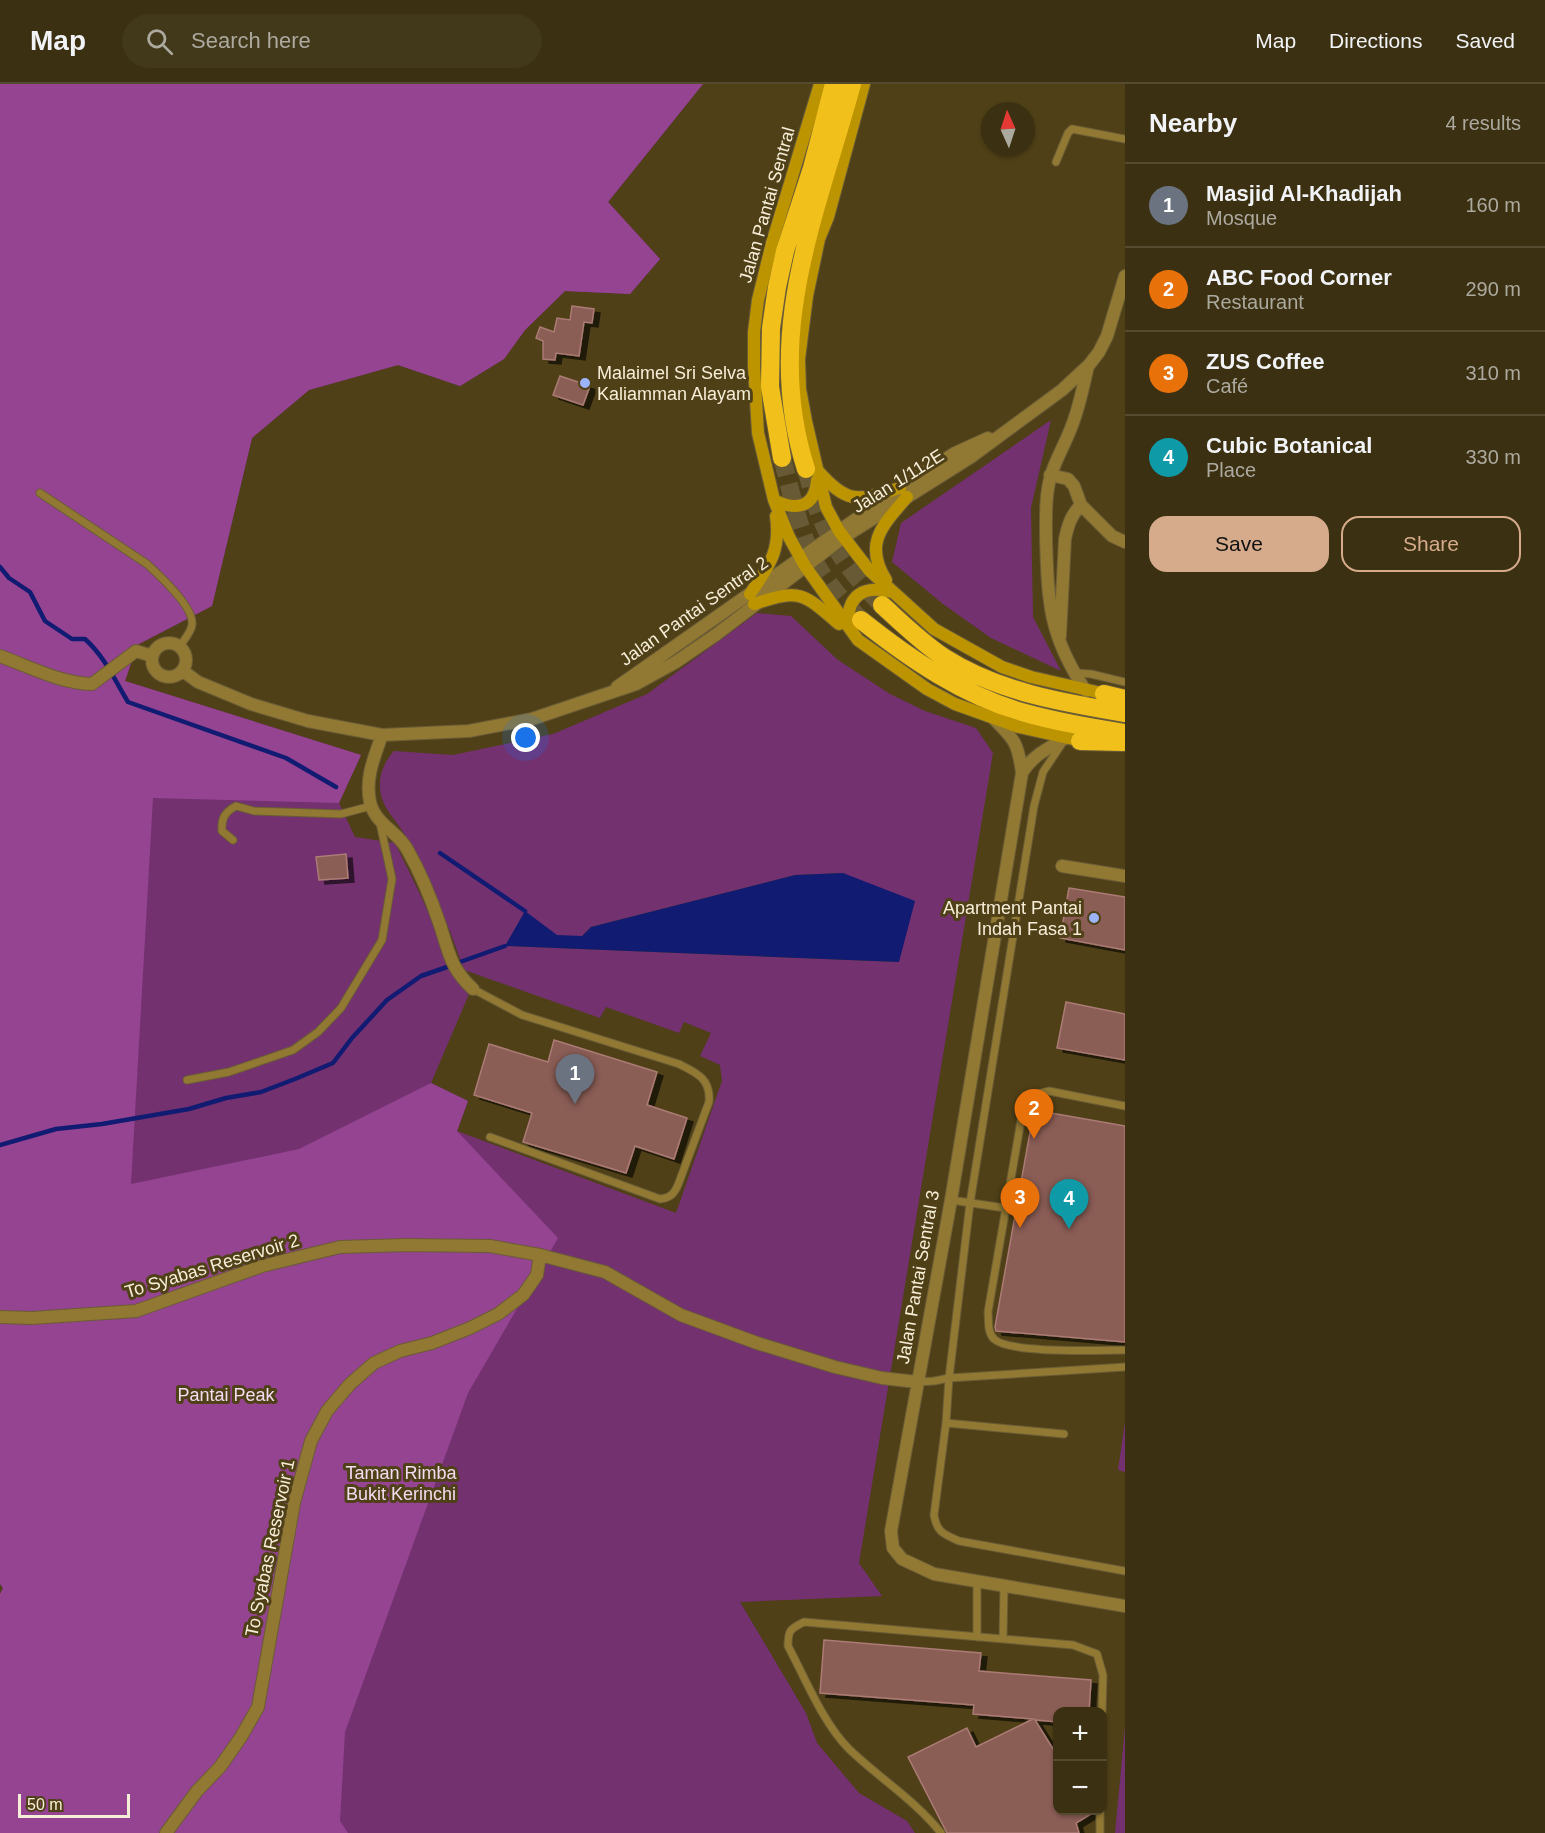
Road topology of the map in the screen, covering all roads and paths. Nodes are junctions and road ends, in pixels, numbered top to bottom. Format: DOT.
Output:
graph roads {
  1 [pos="820,84"];
  2 [pos="834,84"];
  3 [pos="852,84"];
  4 [pos="864,84"];
  5 [pos="1125,139"];
  6 [pos="1056,162"];
  7 [pos="1125,276"];
  8 [pos="1089,365"];
  9 [pos="782,458"];
  10 [pos="812,469"];
  11 [pos="1050,475"];
  12 [pos="40,493"];
  13 [pos="904,493"];
  14 [pos="774,500"];
  15 [pos="1081,505"];
  16 [pos="841,534"];
  17 [pos="1125,542"];
  18 [pos="803,562"];
  19 [pos="887,598"];
  20 [pos="752,599"];
  21 [pos="861,620"];
  22 [pos="858,640"];
  23 [pos="1059,643"];
  24 [pos="180,646"];
  25 [pos="0,656"];
  26 [pos="152,656"];
  27 [pos="183,671"];
  28 [pos="1075,673"];
  29 [pos="1125,682"];
  30 [pos="1095,692"];
  31 [pos="1125,698"];
  32 [pos="1125,713"];
  33 [pos="994,719"];
  34 [pos="1125,733"];
  35 [pos="382,735"];
  36 [pos="1073,739"];
  37 [pos="1125,742"];
  38 [pos="1125,749"];
  39 [pos="1022,773"];
  40 [pos="371,806"];
  41 [pos="379,820"];
  42 [pos="234,840"];
  43 [pos="1062,866"];
  44 [pos="1125,876"];
  45 [pos="473,989"];
  46 [pos="187,1080"];
  47 [pos="1125,1106"];
  48 [pos="490,1137"];
  49 [pos="951,1200"];
  50 [pos="970,1203"];
  51 [pos="1005,1208"];
  52 [pos="540,1255"];
  53 [pos="0,1317"];
  54 [pos="1125,1350"];
  55 [pos="1125,1367"];
  56 [pos="949,1378"];
  57 [pos="917,1382"];
  58 [pos="946,1423"];
  59 [pos="1064,1434"];
  60 [pos="1125,1571"];
  61 [pos="977,1581"];
  62 [pos="1004,1585"];
  63 [pos="1125,1606"];
  64 [pos="977,1637"];
  65 [pos="1003,1639"];
  66 [pos="1102,1707"];
  67 [pos="1100,1815"];
  68 [pos="166,1833"];
  69 [pos="941,1833"];
  70 [pos="1100,1833"];
  1 -- 14 [label="main road, Jalan Pantai Sentral"];
  2 -- 9 [label="highway"];
  3 -- 10 [label="highway"];
  4 -- 10 [label="main road"];
  5 -- 6 [label="lane"];
  7 -- 8 [label="street, Jalan 1/112E"];
  8 -- 11 [label="street"];
  8 -- 13 [label="street, Jalan 1/112E"];
  10 -- 13 [label="main road"];
  10 -- 14 [label="main road"];
  10 -- 16 [label="main road"];
  11 -- 15 [label="street"];
  11 -- 23 [label="street"];
  12 -- 24 [label="lane"];
  13 -- 16 [label="street, Jalan 1/112E"];
  13 -- 19 [label="main road"];
  14 -- 18 [label="main road, Jalan Pantai Sentral"];
  14 -- 20 [label="main road"];
  15 -- 17 [label="street"];
  15 -- 23 [label="street"];
  16 -- 18 [label="street, Jalan 1/112E"];
  16 -- 19 [label="main road"];
  18 -- 20 [label="street, Jalan Pantai Sentral 2"];
  18 -- 22 [label="main road, Jalan Pantai Sentral"];
  19 -- 22 [label="main road"];
  19 -- 30 [label="main road"];
  19 -- 32 [label="highway"];
  20 -- 22 [label="main road"];
  20 -- 35 [label="street, Jalan Pantai Sentral 2"];
  21 -- 34 [label="highway"];
  22 -- 33 [label="main road, Jalan Pantai Sentral"];
  23 -- 28 [label="street"];
  24 -- 26 [label="street"];
  24 -- 27 [label="street"];
  25 -- 26 [label="street"];
  26 -- 27 [label="street"];
  27 -- 35 [label="street, Jalan Pantai Sentral 2"];
  28 -- 29 [label="lane"];
  28 -- 30 [label="street"];
  30 -- 31 [label="highway"];
  33 -- 36 [label="main road, Jalan Pantai Sentral"];
  33 -- 39 [label="street, Jalan Pantai Sentral 3"];
  35 -- 40 [label="street"];
  36 -- 37 [label="highway"];
  36 -- 38 [label="main road, Jalan Pantai Sentral"];
  36 -- 39 [label="street"];
  36 -- 50 [label="lane"];
  39 -- 49 [label="street, Jalan Pantai Sentral 3"];
  40 -- 41 [label="street"];
  40 -- 42 [label="lane"];
  41 -- 45 [label="street"];
  41 -- 46 [label="lane"];
  43 -- 44 [label="street"];
  45 -- 48 [label="lane"];
  47 -- 51 [label="lane"];
  49 -- 50 [label="lane"];
  49 -- 57 [label="street, Jalan Pantai Sentral 3"];
  50 -- 51 [label="lane"];
  50 -- 56 [label="lane"];
  51 -- 54 [label="lane"];
  52 -- 53 [label="street, To Syabas Reservoir 2"];
  52 -- 57 [label="street, To Syabas Reservoir 2"];
  52 -- 68 [label="street, To Syabas Reservoir 1"];
  55 -- 56 [label="lane"];
  56 -- 57 [label="lane"];
  56 -- 58 [label="lane"];
  57 -- 61 [label="street, Jalan Pantai Sentral 3"];
  58 -- 59 [label="lane"];
  58 -- 60 [label="lane"];
  61 -- 62 [label="street, Jalan Pantai Sentral 3"];
  61 -- 64 [label="lane"];
  62 -- 63 [label="street, Jalan Pantai Sentral 3"];
  62 -- 65 [label="lane"];
  64 -- 65 [label="lane"];
  64 -- 69 [label="lane"];
  65 -- 66 [label="lane"];
  67 -- 70 [label="lane"];
}
